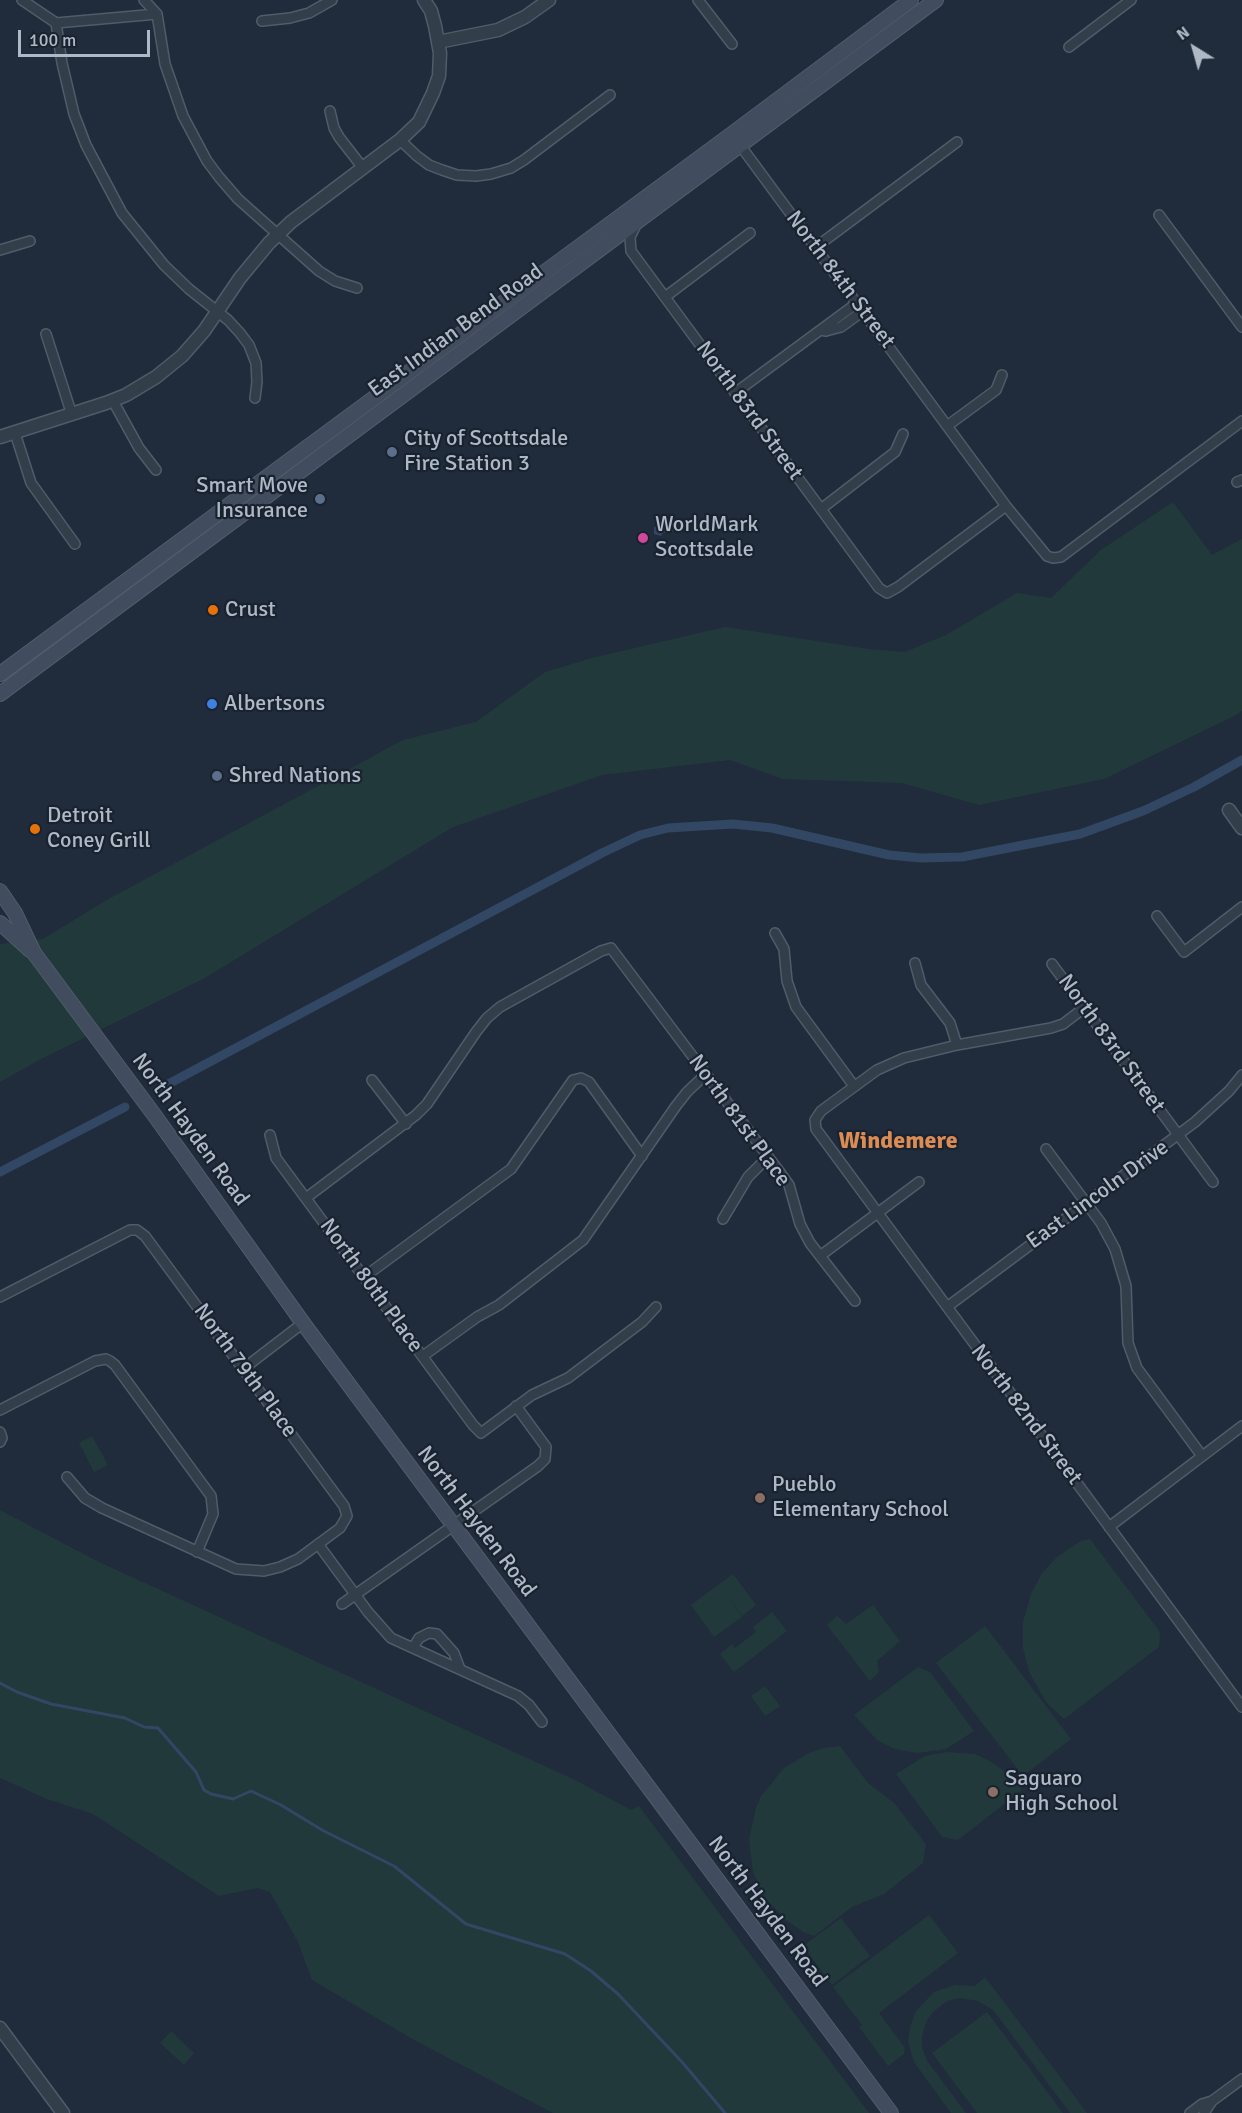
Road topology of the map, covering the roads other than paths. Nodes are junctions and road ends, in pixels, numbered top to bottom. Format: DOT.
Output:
graph roads {
  1 [pos="22,0"];
  2 [pos="144,0"];
  3 [pos="332,0"];
  4 [pos="424,0"];
  5 [pos="549,0"];
  6 [pos="698,0"];
  7 [pos="911,0"];
  8 [pos="936,0"];
  9 [pos="1131,0"];
  10 [pos="157,14"];
  11 [pos="262,21"];
  12 [pos="56,22"];
  13 [pos="438,42"];
  14 [pos="732,44"];
  15 [pos="1069,47"];
  16 [pos="610,95"];
  17 [pos="330,111"];
  18 [pos="400,140"];
  19 [pos="736,140"];
  20 [pos="957,142"];
  21 [pos="363,168"];
  22 [pos="1159,215"];
  23 [pos="637,223"];
  24 [pos="750,233"];
  25 [pos="278,234"];
  26 [pos="30,241"];
  27 [pos="816,247"];
  28 [pos="0,250"];
  29 [pos="357,288"];
  30 [pos="665,297"];
  31 [pos="860,307"];
  32 [pos="217,311"];
  33 [pos="1242,327"];
  34 [pos="46,334"];
  35 [pos="1002,375"];
  36 [pos="735,393"];
  37 [pos="255,398"];
  38 [pos="113,401"];
  39 [pos="72,415"];
  40 [pos="1242,420"];
  41 [pos="947,426"];
  42 [pos="15,433"];
  43 [pos="903,434"];
  44 [pos="0,437"];
  45 [pos="156,470"];
  46 [pos="1006,506"];
  47 [pos="821,508"];
  48 [pos="75,544"];
  49 [pos="0,674"];
  50 [pos="0,694"];
  51 [pos="1228,810"];
  52 [pos="1242,828"];
  53 [pos="0,891"];
  54 [pos="1242,908"];
  55 [pos="1157,916"];
  56 [pos="0,923"];
  57 [pos="775,933"];
  58 [pos="34,953"];
  59 [pos="915,963"];
  60 [pos="1052,964"];
  61 [pos="1084,1008"];
  62 [pos="957,1045"];
  63 [pos="706,1074"];
  64 [pos="1242,1075"];
  65 [pos="372,1080"];
  66 [pos="854,1086"];
  67 [pos="405,1124"];
  68 [pos="270,1136"];
  69 [pos="1178,1136"];
  70 [pos="1046,1149"];
  71 [pos="642,1156"];
  72 [pos="768,1157"];
  73 [pos="919,1182"];
  74 [pos="1213,1182"];
  75 [pos="306,1198"];
  76 [pos="1086,1203"];
  77 [pos="879,1212"];
  78 [pos="723,1219"];
  79 [pos="820,1256"];
  80 [pos="364,1277"];
  81 [pos="0,1297"];
  82 [pos="855,1301"];
  83 [pos="656,1307"];
  84 [pos="946,1307"];
  85 [pos="303,1323"];
  86 [pos="423,1356"];
  87 [pos="243,1369"];
  88 [pos="516,1406"];
  89 [pos="0,1410"];
  90 [pos="1242,1426"];
  91 [pos="0,1432"];
  92 [pos="0,1442"];
  93 [pos="1202,1456"];
  94 [pos="68,1477"];
  95 [pos="453,1526"];
  96 [pos="1109,1527"];
  97 [pos="318,1544"];
  98 [pos="197,1552"];
  99 [pos="356,1595"];
  100 [pos="342,1604"];
  101 [pos="413,1648"];
  102 [pos="460,1669"];
  103 [pos="1242,1707"];
  104 [pos="542,1722"];
  105 [pos="0,2028"];
  106 [pos="1242,2079"];
  107 [pos="1212,2101"];
  108 [pos="63,2113"];
  109 [pos="891,2113"];
  110 [pos="1190,2113"];
  111 [pos="1204,2113"];
  1 -- 12 [label="street"];
  2 -- 10 [label="street"];
  3 -- 11 [label="street"];
  4 -- 13 [label="street"];
  5 -- 13 [label="street"];
  6 -- 14 [label="street"];
  7 -- 19 [label="main road, East Indian Bend Road"];
  8 -- 19 [label="main road, East Indian Bend Road"];
  9 -- 15 [label="street"];
  10 -- 12 [label="street"];
  10 -- 25 [label="street"];
  12 -- 32 [label="street"];
  13 -- 18 [label="street"];
  16 -- 18 [label="street"];
  17 -- 21 [label="street"];
  18 -- 21 [label="street"];
  19 -- 23 [label="main road, East Indian Bend Road"];
  19 -- 27 [label="street, North 84th Street"];
  19 -- 49 [label="main road, East Indian Bend Road"];
  20 -- 27 [label="street"];
  21 -- 25 [label="street"];
  22 -- 33 [label="street"];
  23 -- 30 [label="street, North 83rd Street"];
  23 -- 50 [label="main road, East Indian Bend Road"];
  24 -- 30 [label="street"];
  25 -- 29 [label="street"];
  25 -- 32 [label="street"];
  26 -- 28 [label="street"];
  27 -- 31 [label="street, North 84th Street"];
  30 -- 36 [label="street, North 83rd Street"];
  31 -- 36 [label="street"];
  31 -- 41 [label="street, North 84th Street"];
  32 -- 37 [label="street"];
  32 -- 38 [label="street"];
  34 -- 39 [label="street"];
  35 -- 41 [label="street"];
  36 -- 47 [label="street, North 83rd Street"];
  38 -- 39 [label="street"];
  38 -- 45 [label="street"];
  39 -- 42 [label="street"];
  40 -- 46 [label="street, North 84th Street"];
  41 -- 46 [label="street, North 84th Street"];
  42 -- 44 [label="street"];
  42 -- 48 [label="street"];
  43 -- 47 [label="street"];
  46 -- 47 [label="street, North 83rd Street"];
  51 -- 52 [label="street"];
  53 -- 58 [label="main road, North Hayden Road"];
  54 -- 55 [label="street"];
  56 -- 58 [label="main road, North Hayden Road"];
  57 -- 66 [label="street"];
  58 -- 85 [label="main road, North Hayden Road"];
  59 -- 62 [label="street"];
  60 -- 61 [label="street, North 83rd Street"];
  61 -- 62 [label="street"];
  61 -- 69 [label="street, North 83rd Street"];
  62 -- 66 [label="street"];
  63 -- 67 [label="street, North 81st Place"];
  63 -- 71 [label="street"];
  63 -- 72 [label="street, North 81st Place"];
  64 -- 69 [label="street, East Lincoln Drive"];
  65 -- 67 [label="street"];
  66 -- 77 [label="street, North 82nd Street"];
  67 -- 75 [label="street"];
  68 -- 75 [label="street, North 80th Place"];
  69 -- 74 [label="street, North 83rd Street"];
  69 -- 76 [label="street, East Lincoln Drive"];
  70 -- 76 [label="street"];
  71 -- 80 [label="street"];
  71 -- 86 [label="street"];
  72 -- 78 [label="street"];
  72 -- 79 [label="street, North 81st Place"];
  73 -- 77 [label="street"];
  75 -- 80 [label="street, North 80th Place"];
  76 -- 84 [label="street, East Lincoln Drive"];
  76 -- 93 [label="street"];
  77 -- 79 [label="street"];
  77 -- 84 [label="street, North 82nd Street"];
  79 -- 82 [label="street, North 81st Place"];
  80 -- 86 [label="street, North 80th Place"];
  81 -- 87 [label="street, North 79th Place"];
  83 -- 88 [label="street"];
  84 -- 96 [label="street, North 82nd Street"];
  85 -- 87 [label="street"];
  85 -- 95 [label="main road, North Hayden Road"];
  86 -- 88 [label="street, North 80th Place"];
  87 -- 97 [label="street, North 79th Place"];
  88 -- 95 [label="street"];
  89 -- 98 [label="street"];
  90 -- 93 [label="street"];
  91 -- 92 [label="street"];
  93 -- 96 [label="street"];
  94 -- 98 [label="street"];
  95 -- 99 [label="street"];
  95 -- 109 [label="main road, North Hayden Road"];
  96 -- 103 [label="street, North 82nd Street"];
  97 -- 98 [label="street"];
  97 -- 99 [label="street"];
  99 -- 100 [label="street"];
  99 -- 101 [label="street"];
  101 -- 102 [label="street"];
  101 -- 102 [label="street"];
  102 -- 104 [label="street"];
  105 -- 108 [label="street"];
  106 -- 107 [label="street"];
  107 -- 110 [label="street"];
  107 -- 111 [label="street"];
}
